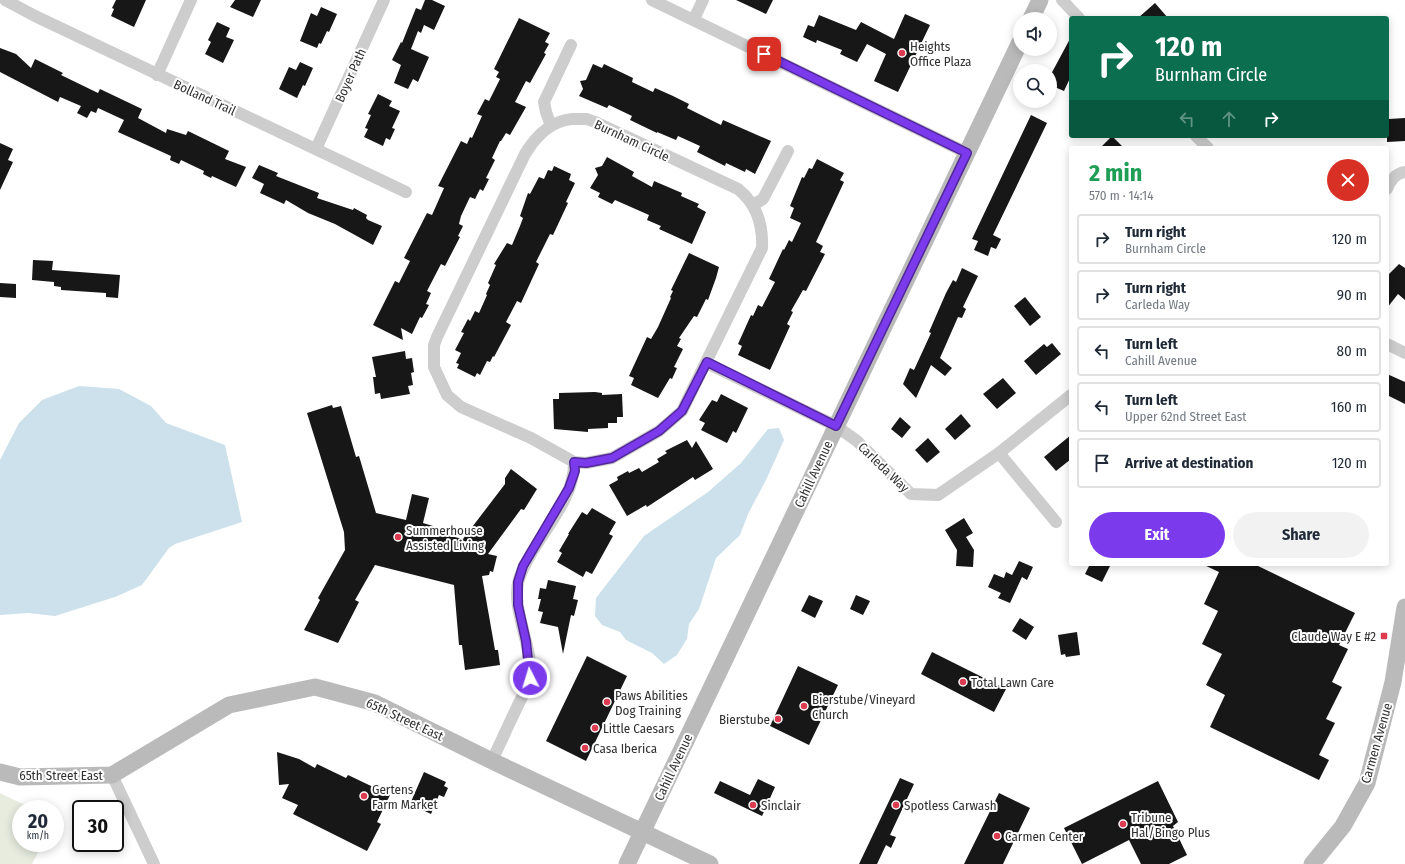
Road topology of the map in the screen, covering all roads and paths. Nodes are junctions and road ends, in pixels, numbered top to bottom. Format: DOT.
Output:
graph roads {
  1 [pos="5,0"];
  2 [pos="191,0"];
  3 [pos="384,0"];
  4 [pos="652,0"];
  5 [pos="703,0"];
  6 [pos="1040,0"];
  7 [pos="1062,0"];
  8 [pos="1034,12"];
  9 [pos="1077,16"];
  10 [pos="694,19"];
  11 [pos="571,45"];
  12 [pos="1013,56"];
  13 [pos="157,75"];
  14 [pos="551,126"];
  15 [pos="1198,138"];
  16 [pos="1206,146"];
  17 [pos="316,149"];
  18 [pos="788,151"];
  19 [pos="967,153"];
  20 [pos="1405,172"];
  21 [pos="1389,182"];
  22 [pos="406,192"];
  23 [pos="753,205"];
  24 [pos="1389,345"];
  25 [pos="1405,353"];
  26 [pos="707,362"];
  27 [pos="1069,396"];
  28 [pos="836,426"];
  29 [pos="999,453"];
  30 [pos="574,462"];
  31 [pos="1056,522"];
  32 [pos="1405,607"];
  33 [pos="1399,683"];
  34 [pos="492,761"];
  35 [pos="0,772"];
  36 [pos="112,775"];
  37 [pos="642,832"];
  38 [pos="154,864"];
  39 [pos="627,864"];
  40 [pos="710,864"];
  41 [pos="1312,864"];
  1 -- 13 [label="street, Bolland Trail"];
  2 -- 13 [label="street"];
  3 -- 17 [label="street, Boyer Path"];
  4 -- 10 [label="street"];
  5 -- 10 [label="street"];
  6 -- 8 [label="street"];
  7 -- 9 [label="street"];
  10 -- 19 [label="street"];
  11 -- 14 [label="street"];
  12 -- 19 [label="street, Cahill Avenue"];
  13 -- 17 [label="street, Bolland Trail"];
  14 -- 23 [label="street, Burnham Circle"];
  14 -- 30 [label="street, Burnham Circle"];
  15 -- 16 [label="street"];
  17 -- 22 [label="street, Bolland Trail"];
  18 -- 23 [label="street"];
  19 -- 28 [label="street, Cahill Avenue"];
  20 -- 21 [label="street"];
  23 -- 26 [label="street, Burnham Circle"];
  24 -- 25 [label="street"];
  26 -- 28 [label="street, Carleda Way"];
  26 -- 30 [label="street, Burnham Circle"];
  27 -- 29 [label="street, Carleda Way"];
  28 -- 29 [label="street, Carleda Way"];
  28 -- 37 [label="street, Cahill Avenue"];
  29 -- 31 [label="street"];
  30 -- 34 [label="street"];
  32 -- 33 [label="street, Carmen Avenue"];
  33 -- 41 [label="street, Carmen Avenue"];
  34 -- 36 [label="street, 65th Street East"];
  34 -- 37 [label="street, 65th Street East"];
  35 -- 36 [label="street, 65th Street East"];
  36 -- 38 [label="street"];
  37 -- 39 [label="street, Cahill Avenue"];
  37 -- 40 [label="street, 65th Street East"];
}
